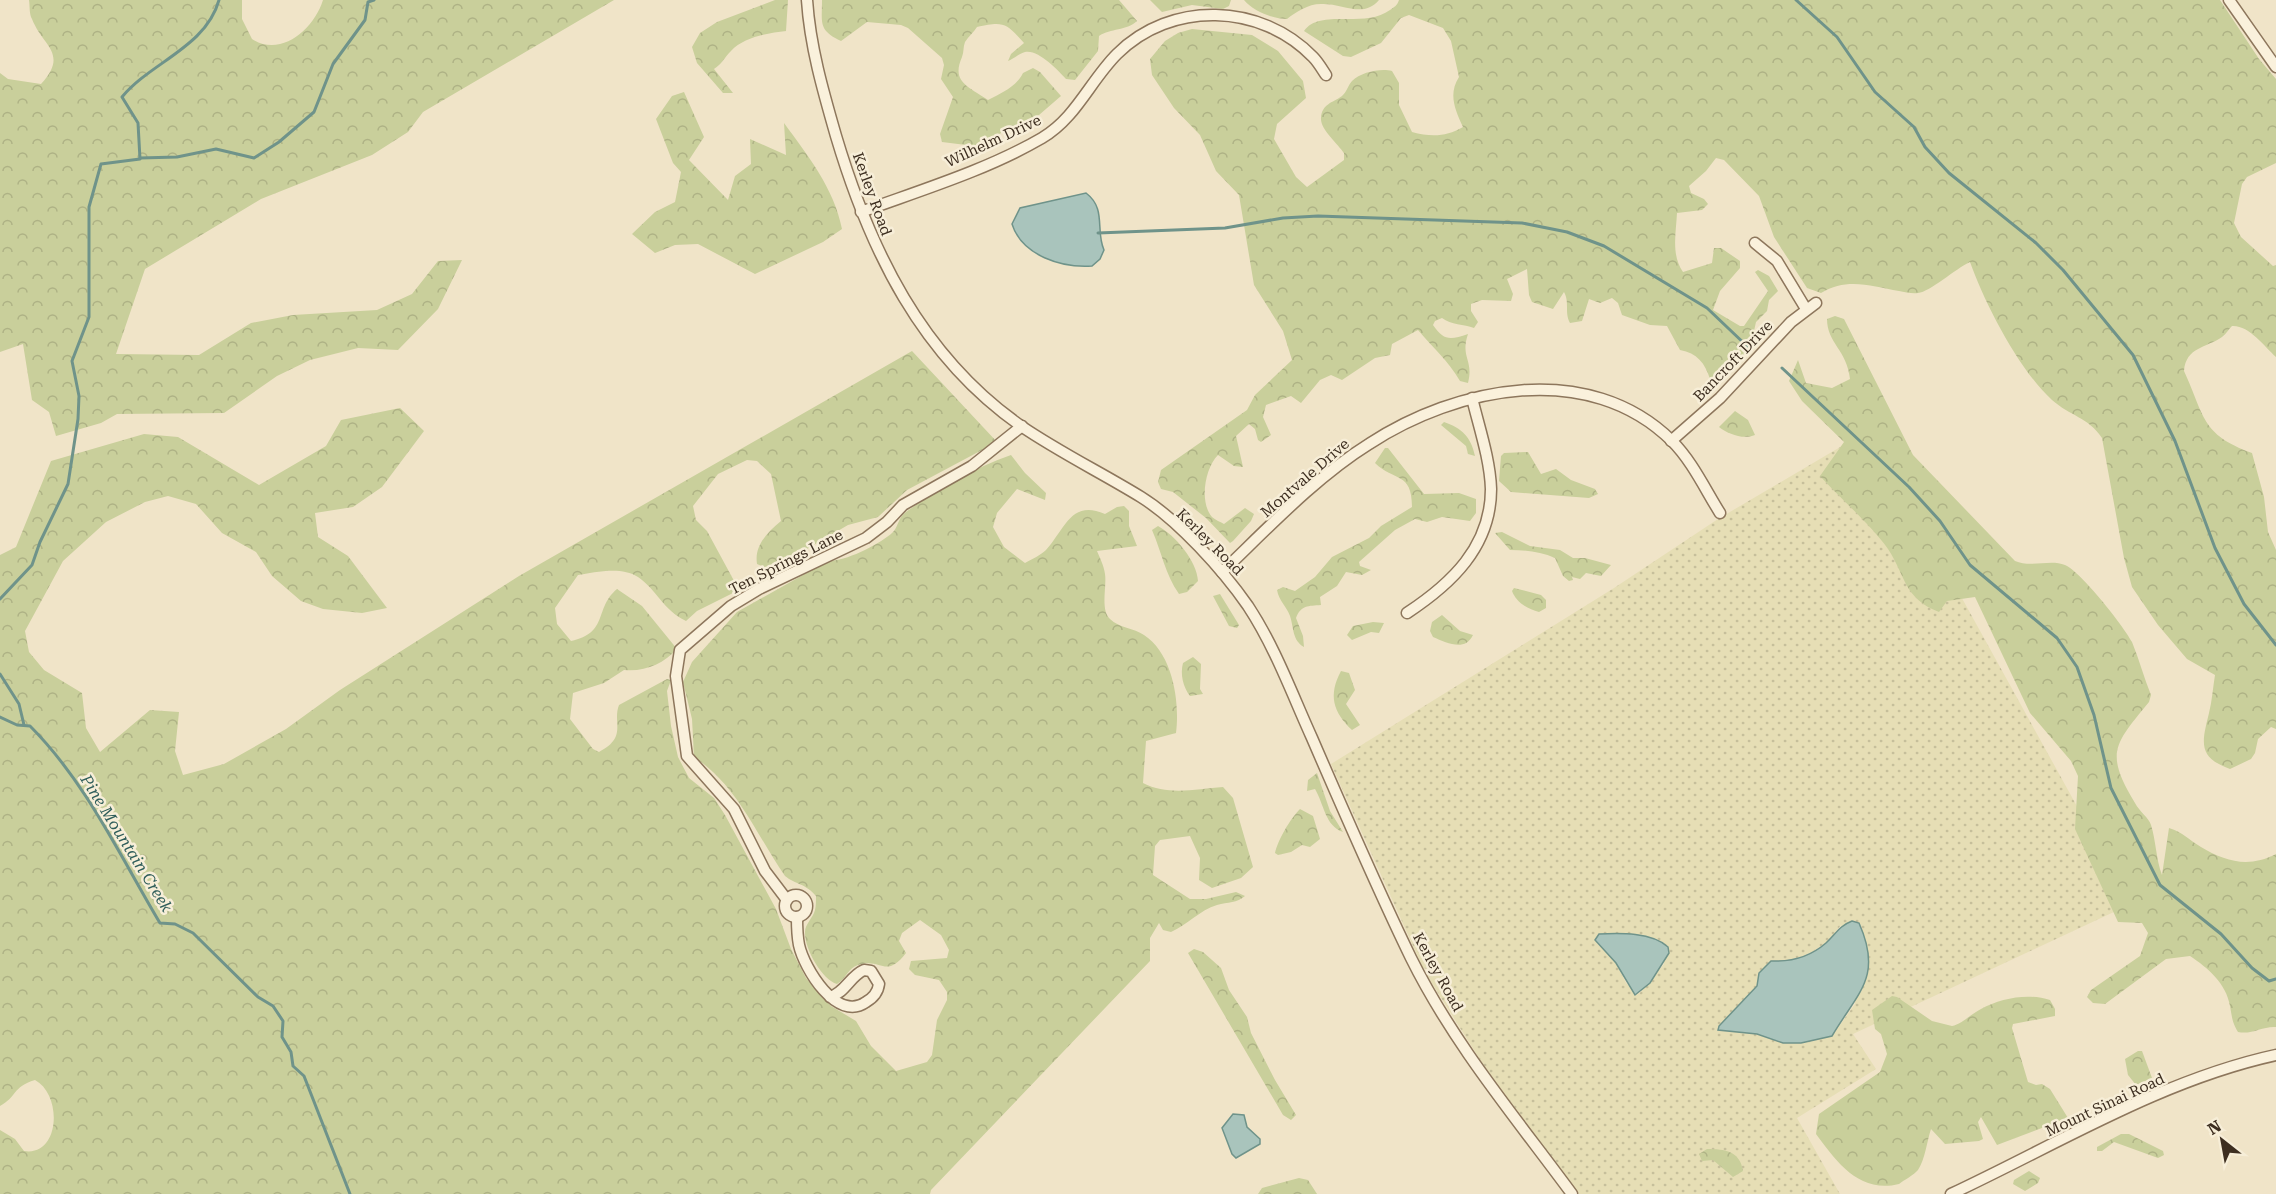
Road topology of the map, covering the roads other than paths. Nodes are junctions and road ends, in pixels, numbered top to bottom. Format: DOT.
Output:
graph roads {
  1 [pos="807,0"];
  2 [pos="2229,0"];
  3 [pos="2276,67"];
  4 [pos="1326,75"];
  5 [pos="861,212"];
  6 [pos="1755,243"];
  7 [pos="1816,303"];
  8 [pos="1806,309"];
  9 [pos="1472,399"];
  10 [pos="1022,426"];
  11 [pos="1671,441"];
  12 [pos="1720,513"];
  13 [pos="1222,572"];
  14 [pos="1407,613"];
  15 [pos="787,900"];
  16 [pos="797,917"];
  17 [pos="830,997"];
  18 [pos="2276,1055"];
  19 [pos="1572,1194"];
  20 [pos="1951,1194"];
  1 -- 5 [label="street, Kerley Road"];
  2 -- 3 [label="street"];
  4 -- 5 [label="street, Wilhelm Drive"];
  5 -- 10 [label="street, Kerley Road"];
  6 -- 8 [label="street"];
  7 -- 8 [label="street, Bancroft Drive"];
  8 -- 11 [label="street, Bancroft Drive"];
  9 -- 11 [label="street, Montvale Drive"];
  9 -- 13 [label="street, Montvale Drive"];
  9 -- 14 [label="street"];
  10 -- 13 [label="street, Kerley Road"];
  10 -- 15 [label="street, Ten Springs Lane"];
  11 -- 12 [label="street, Montvale Drive"];
  13 -- 19 [label="street, Kerley Road"];
  15 -- 16 [label="street, Ten Springs Lane"];
  15 -- 16 [label="street, Ten Springs Lane"];
  16 -- 17 [label="street, Ten Springs Lane"];
  18 -- 20 [label="street, Mount Sinai Road"];
}
